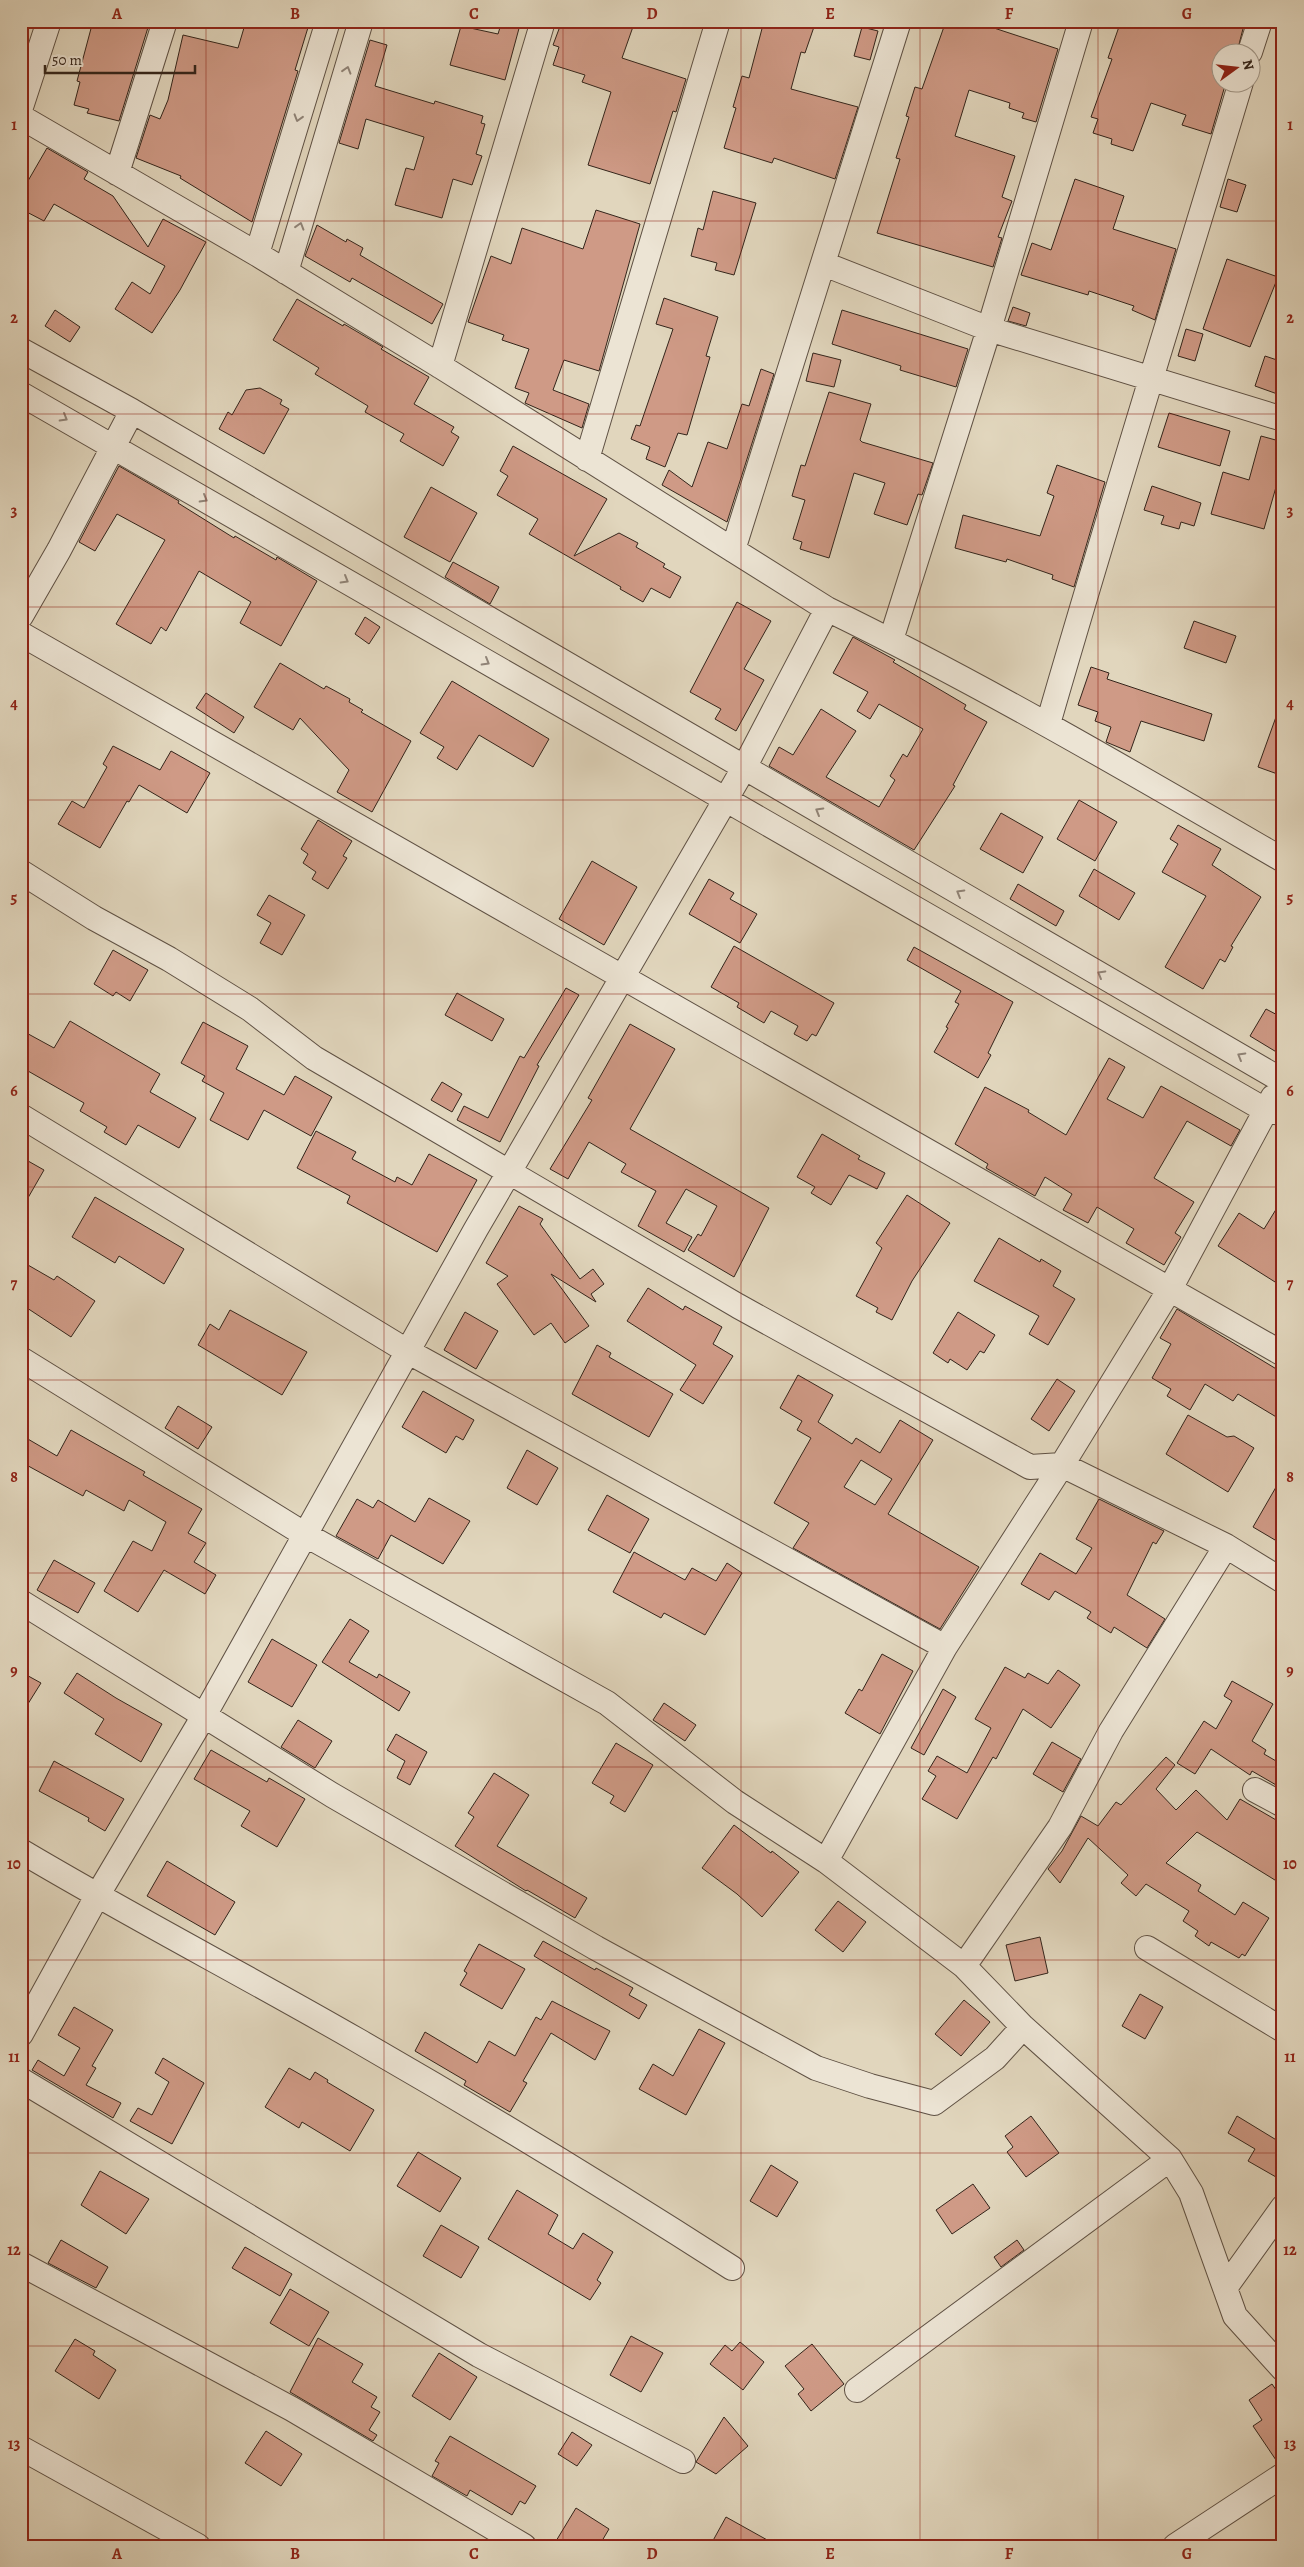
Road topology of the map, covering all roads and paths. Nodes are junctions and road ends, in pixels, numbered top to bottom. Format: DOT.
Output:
graph roads {
  1 [pos="49,21"];
  2 [pos="165,21"];
  3 [pos="328,21"];
  4 [pos="362,21"];
  5 [pos="544,21"];
  6 [pos="718,21"];
  7 [pos="899,21"];
  8 [pos="1081,21"];
  9 [pos="1260,21"];
  10 [pos="1253,42"];
  11 [pos="1238,92"];
  12 [pos="21,107"];
  13 [pos="21,117"];
  14 [pos="117,173"];
  15 [pos="256,254"];
  16 [pos="824,264"];
  17 [pos="286,272"];
  18 [pos="990,329"];
  19 [pos="21,350"];
  20 [pos="440,366"];
  21 [pos="1152,380"];
  22 [pos="21,394"];
  23 [pos="132,411"];
  24 [pos="1283,419"];
  25 [pos="114,447"];
  26 [pos="586,459"];
  27 [pos="733,550"];
  28 [pos="828,609"];
  29 [pos="21,616"];
  30 [pos="21,634"];
  31 [pos="891,640"];
  32 [pos="1048,724"];
  33 [pos="744,768"];
  34 [pos="725,800"];
  35 [pos="1283,860"];
  36 [pos="21,872"];
  37 [pos="622,977"];
  38 [pos="1282,1080"];
  39 [pos="1275,1112"];
  40 [pos="21,1116"];
  41 [pos="508,1172"];
  42 [pos="1170,1289"];
  43 [pos="407,1351"];
  44 [pos="1283,1354"];
  45 [pos="21,1359"];
  46 [pos="1062,1465"];
  47 [pos="304,1534"];
  48 [pos="1226,1546"];
  49 [pos="1283,1581"];
  50 [pos="21,1602"];
  51 [pos="945,1647"];
  52 [pos="205,1714"];
  53 [pos="1255,1790"];
  54 [pos="1283,1806"];
  55 [pos="21,1851"];
  56 [pos="826,1861"];
  57 [pos="97,1896"];
  58 [pos="1147,1948"];
  59 [pos="964,1966"];
  60 [pos="1023,2028"];
  61 [pos="1283,2030"];
  62 [pos="21,2034"];
  63 [pos="21,2080"];
  64 [pos="1170,2159"];
  65 [pos="1283,2207"];
  66 [pos="21,2264"];
  67 [pos="732,2268"];
  68 [pos="1225,2288"];
  69 [pos="1283,2369"];
  70 [pos="857,2390"];
  71 [pos="21,2448"];
  72 [pos="683,2461"];
  73 [pos="1283,2475"];
  74 [pos="198,2546"];
  75 [pos="524,2546"];
  76 [pos="1175,2546"];
  1 -- 12 [label="street"];
  2 -- 14 [label="street"];
  3 -- 15 [label="street, one-way"];
  17 -- 4 [label="street, one-way"];
  5 -- 20 [label="street"];
  6 -- 26 [label="street"];
  7 -- 16 [label="street"];
  8 -- 18 [label="street"];
  9 -- 10 [label="street"];
  11 -- 21 [label="street"];
  13 -- 14 [label="street"];
  14 -- 15 [label="street"];
  15 -- 17 [label="street"];
  16 -- 18 [label="street"];
  16 -- 27 [label="street"];
  17 -- 20 [label="street"];
  18 -- 21 [label="street"];
  18 -- 31 [label="street"];
  19 -- 23 [label="street"];
  20 -- 26 [label="street"];
  21 -- 24 [label="street"];
  21 -- 32 [label="street"];
  22 -- 25 [label="street, one-way"];
  23 -- 25 [label="street"];
  23 -- 33 [label="street"];
  25 -- 29 [label="street"];
  25 -- 34 [label="street, one-way"];
  26 -- 27 [label="street"];
  27 -- 28 [label="street"];
  28 -- 31 [label="street"];
  28 -- 33 [label="street"];
  30 -- 37 [label="street"];
  31 -- 32 [label="street"];
  32 -- 35 [label="street"];
  33 -- 34 [label="street"];
  38 -- 33 [label="street, one-way"];
  34 -- 37 [label="street"];
  34 -- 39 [label="street"];
  36 -- 41 [label="street"];
  37 -- 41 [label="street"];
  37 -- 42 [label="street"];
  38 -- 39 [label="street"];
  39 -- 42 [label="street"];
  40 -- 43 [label="street"];
  41 -- 43 [label="street"];
  41 -- 46 [label="street"];
  42 -- 44 [label="street"];
  42 -- 46 [label="street"];
  43 -- 47 [label="street"];
  43 -- 51 [label="street"];
  45 -- 47 [label="street"];
  46 -- 48 [label="street"];
  46 -- 51 [label="street"];
  47 -- 52 [label="street"];
  47 -- 56 [label="street"];
  48 -- 49 [label="street"];
  48 -- 59 [label="street"];
  50 -- 52 [label="street"];
  51 -- 56 [label="street"];
  52 -- 57 [label="street"];
  52 -- 60 [label="street"];
  53 -- 54 [label="street"];
  55 -- 57 [label="street"];
  56 -- 59 [label="street"];
  57 -- 62 [label="street"];
  57 -- 67 [label="street"];
  58 -- 61 [label="street"];
  59 -- 60 [label="street"];
  60 -- 64 [label="street"];
  63 -- 72 [label="street"];
  64 -- 68 [label="street"];
  64 -- 70 [label="street"];
  65 -- 68 [label="street"];
  66 -- 75 [label="street"];
  68 -- 69 [label="street"];
  71 -- 74 [label="street"];
  73 -- 76 [label="street"];
}
